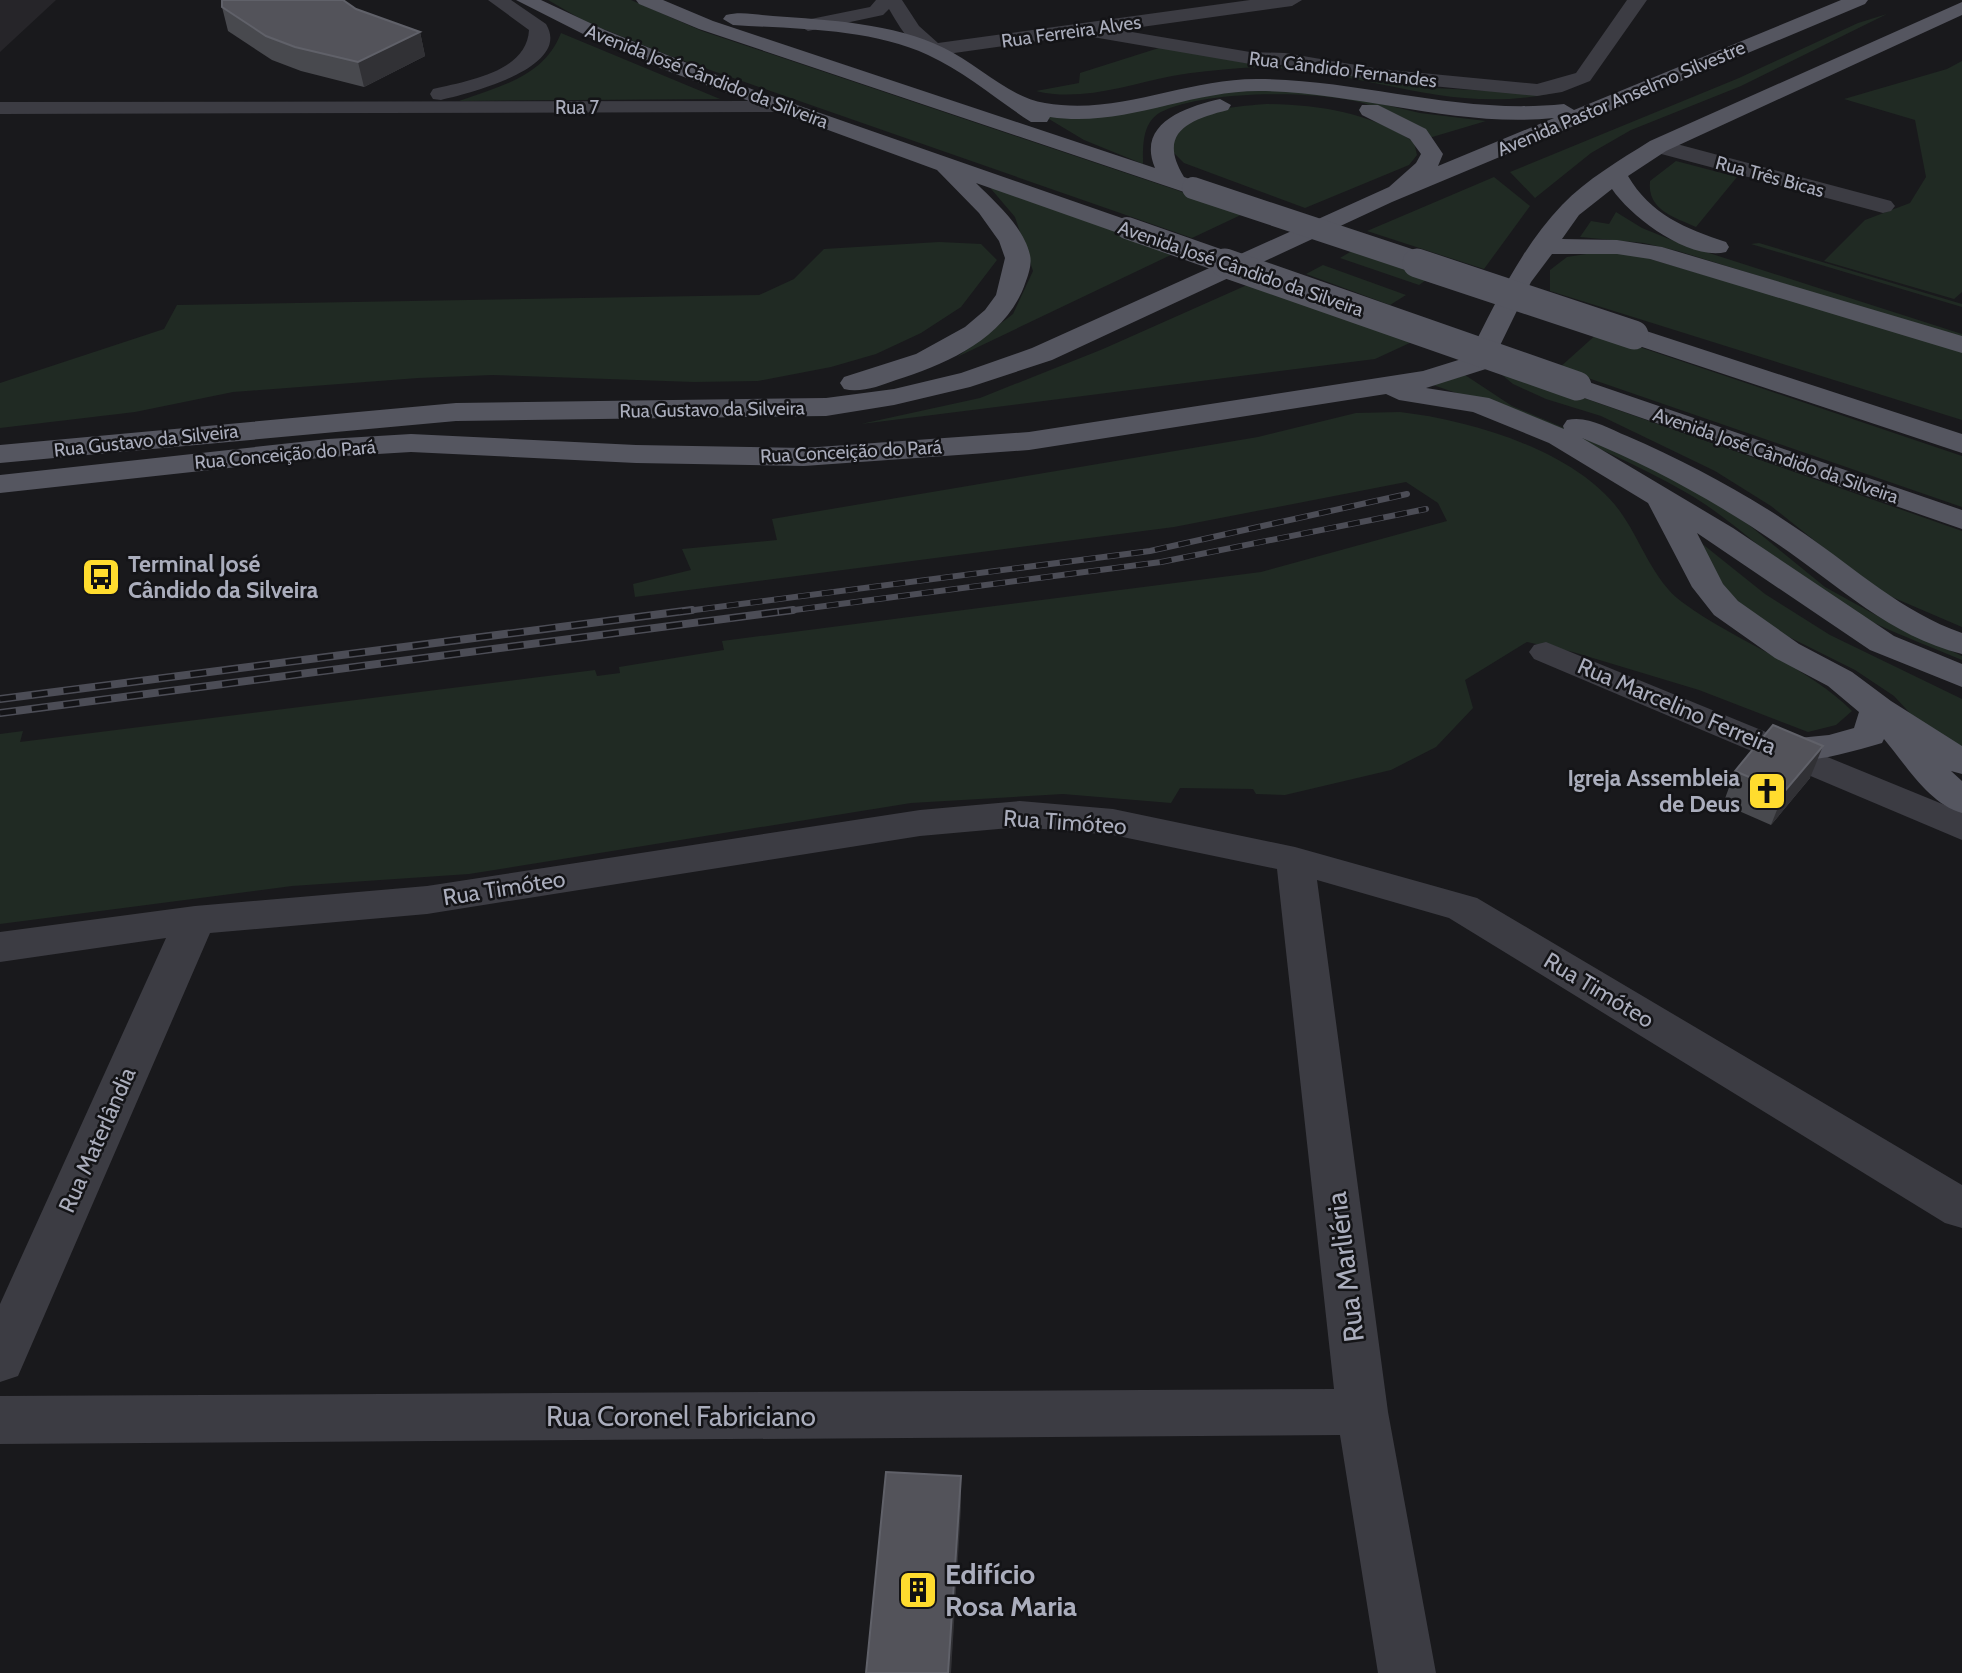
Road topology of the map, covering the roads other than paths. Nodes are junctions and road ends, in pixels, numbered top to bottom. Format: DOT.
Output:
graph roads {
  1 [pos="498,0"];
  2 [pos="526,0"];
  3 [pos="890,0"];
  4 [pos="1292,0"];
  5 [pos="1637,0"];
  6 [pos="1858,0"];
  7 [pos="655,4"];
  8 [pos="1962,8"];
  9 [pos="808,25"];
  10 [pos="1079,29"];
  11 [pos="933,50"];
  12 [pos="454,98"];
  13 [pos="1019,104"];
  14 [pos="1604,104"];
  15 [pos="782,107"];
  16 [pos="0,108"];
  17 [pos="1658,146"];
  18 [pos="1100,156"];
  19 [pos="936,160"];
  20 [pos="1615,174"];
  21 [pos="1184,184"];
  22 [pos="1384,197"];
  23 [pos="1883,206"];
  24 [pos="1546,246"];
  25 [pos="1962,326"];
  26 [pos="1962,345"];
  27 [pos="1479,362"];
  28 [pos="1376,389"];
  29 [pos="722,410"];
  30 [pos="1962,444"];
  31 [pos="0,454"];
  32 [pos="0,484"];
  33 [pos="1658,495"];
  34 [pos="1962,520"];
  35 [pos="1962,644"];
  36 [pos="1546,652"];
  37 [pos="1962,676"];
  38 [pos="1878,709"];
  39 [pos="1780,749"];
  40 [pos="1962,762"];
  41 [pos="1962,801"];
  42 [pos="1962,827"];
  43 [pos="1295,859"];
  44 [pos="195,920"];
  45 [pos="0,947"];
  46 [pos="1962,1209"];
  47 [pos="0,1360"];
  48 [pos="1362,1412"];
  49 [pos="0,1420"];
  50 [pos="1408,1673"];
  1 -- 12 [label="street, Rua 7"];
  2 -- 15 [label="main road, Avenida José Cândido da Silveira"];
  3 -- 9 [label="street"];
  3 -- 11 [label="street"];
  4 -- 10 [label="street, Rua Ferreira Alves"];
  5 -- 10 [label="street, Rua Cândido Fernandes"];
  6 -- 14 [label="main road, Avenida Pastor Anselmo Silvestre"];
  7 -- 9 [label="main road"];
  7 -- 18 [label="main road"];
  8 -- 17 [label="main road"];
  9 -- 11 [label="main road"];
  10 -- 11 [label="street, Rua Ferreira Alves"];
  11 -- 13 [label="main road"];
  12 -- 15 [label="street, Rua 7"];
  12 -- 16 [label="street, Rua 7"];
  13 -- 14 [label="main road"];
  13 -- 18 [label="main road"];
  14 -- 22 [label="main road, Avenida Pastor Anselmo Silvestre"];
  15 -- 19 [label="main road, Avenida José Cândido da Silveira"];
  17 -- 20 [label="main road"];
  17 -- 23 [label="street, Rua Três Bicas"];
  18 -- 21 [label="main road"];
  19 -- 29 [label="main road"];
  19 -- 34 [label="main road, Avenida José Cândido da Silveira, bridge"];
  20 -- 24 [label="main road"];
  20 -- 25 [label="main road"];
  21 -- 22 [label="main road"];
  21 -- 30 [label="main road, bridge"];
  22 -- 29 [label="main road, Rua Gustavo da Silveira"];
  24 -- 26 [label="main road"];
  24 -- 27 [label="main road"];
  27 -- 28 [label="main road, Rua Conceição do Pará"];
  27 -- 35 [label="main road"];
  28 -- 32 [label="main road, Rua Conceição do Pará"];
  28 -- 33 [label="main road"];
  29 -- 31 [label="main road, Rua Gustavo da Silveira"];
  33 -- 37 [label="main road"];
  33 -- 38 [label="main road"];
  36 -- 39 [label="street, Rua Marcelino Ferreira"];
  38 -- 39 [label="main road"];
  38 -- 40 [label="main road"];
  38 -- 41 [label="main road"];
  39 -- 42 [label="street, Rua Marcelino Ferreira"];
  43 -- 44 [label="street, Rua Timóteo"];
  43 -- 46 [label="street, Rua Timóteo"];
  43 -- 48 [label="street, Rua Marliéria"];
  44 -- 45 [label="street, Rua Timóteo"];
  44 -- 47 [label="street, Rua Materlândia"];
  48 -- 49 [label="street, Rua Coronel Fabriciano"];
  48 -- 50 [label="street, Rua Marliéria"];
}
